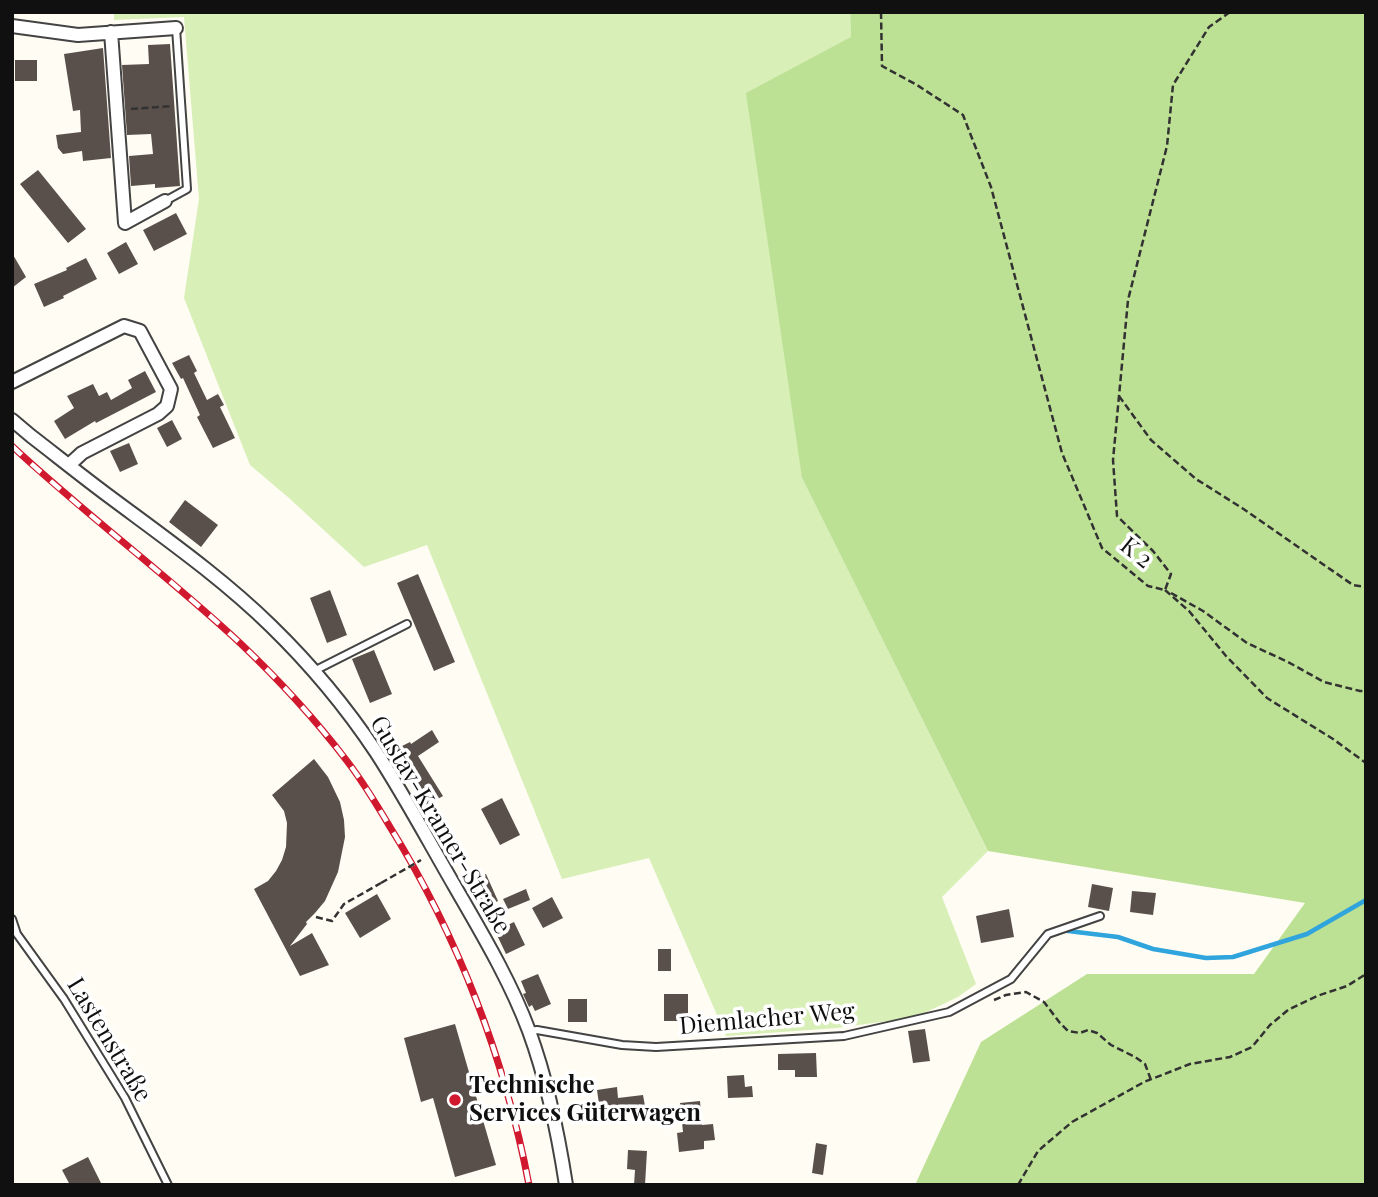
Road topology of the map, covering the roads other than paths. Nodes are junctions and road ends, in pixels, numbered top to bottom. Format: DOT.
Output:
graph roads {
  1 [pos="12,26"];
  2 [pos="176,28"];
  3 [pos="111,33"];
  4 [pos="165,201"];
  5 [pos="12,382"];
  6 [pos="12,420"];
  7 [pos="69,465"];
  8 [pos="407,624"];
  9 [pos="314,671"];
  10 [pos="1100,916"];
  11 [pos="12,919"];
  12 [pos="529,1031"];
  13 [pos="168,1185"];
  14 [pos="566,1185"];
  1 -- 3 [label="street"];
  2 -- 3 [label="street"];
  2 -- 4 [label="lane"];
  3 -- 4 [label="street"];
  5 -- 7 [label="street"];
  6 -- 7 [label="street, Gustav-Kramer-Straße"];
  7 -- 9 [label="street, Gustav-Kramer-Straße"];
  8 -- 9 [label="lane"];
  9 -- 12 [label="street, Gustav-Kramer-Straße"];
  10 -- 12 [label="lane, Diemlacher Weg"];
  11 -- 13 [label="lane, Lastenstraße"];
  12 -- 14 [label="street, Gustav-Kramer-Straße"];
}
